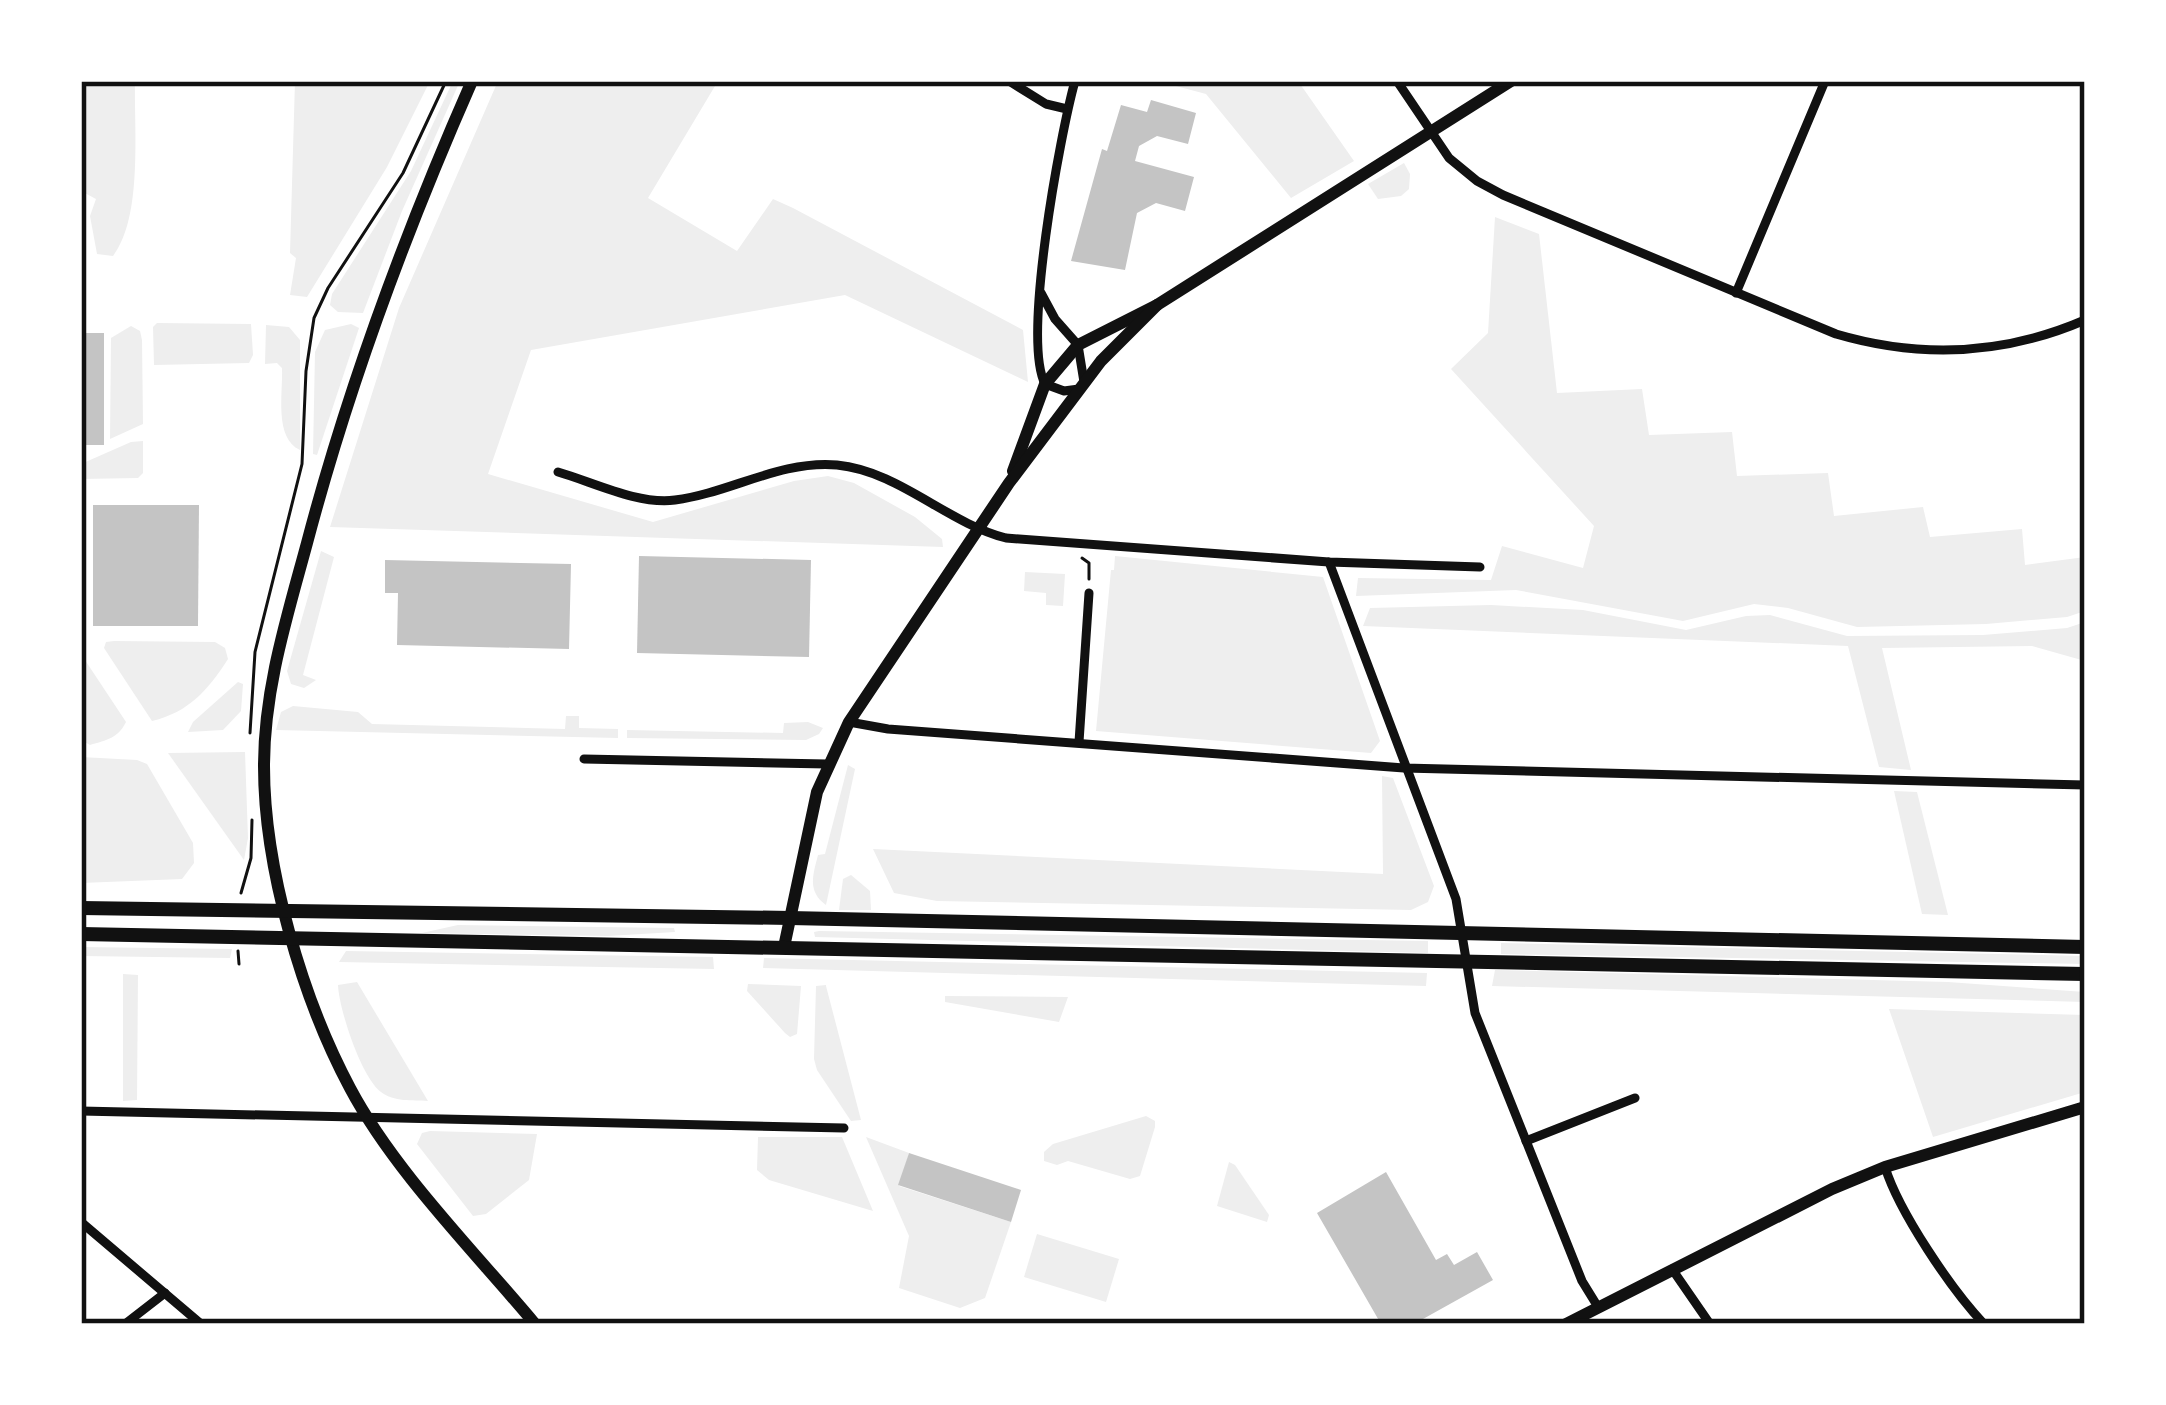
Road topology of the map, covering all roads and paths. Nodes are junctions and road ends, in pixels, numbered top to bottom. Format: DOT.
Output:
graph roads {
  1 [pos="446,81"];
  2 [pos="472,81"];
  3 [pos="1009,81"];
  4 [pos="1075,81"];
  5 [pos="1396,81"];
  6 [pos="1510,81"];
  7 [pos="1825,81"];
  8 [pos="1067,109"];
  9 [pos="1433,133"];
  10 [pos="1041,293"];
  11 [pos="1736,293"];
  12 [pos="1157,304"];
  13 [pos="2085,320"];
  14 [pos="1078,346"];
  15 [pos="1046,384"];
  16 [pos="1082,385"];
  17 [pos="558,472"];
  18 [pos="1009,483"];
  19 [pos="980,532"];
  20 [pos="1082,559"];
  21 [pos="1329,562"];
  22 [pos="1480,567"];
  23 [pos="1089,592"];
  24 [pos="849,722"];
  25 [pos="250,742"];
  26 [pos="1079,742"];
  27 [pos="584,759"];
  28 [pos="827,764"];
  29 [pos="1404,768"];
  30 [pos="2085,785"];
  31 [pos="252,816"];
  32 [pos="239,899"];
  33 [pos="81,908"];
  34 [pos="286,912"];
  35 [pos="790,918"];
  36 [pos="1464,932"];
  37 [pos="81,934"];
  38 [pos="293,936"];
  39 [pos="784,947"];
  40 [pos="2085,947"];
  41 [pos="238,950"];
  42 [pos="1468,962"];
  43 [pos="239,964"];
  44 [pos="2085,974"];
  45 [pos="1635,1098"];
  46 [pos="2085,1107"];
  47 [pos="81,1111"];
  48 [pos="366,1116"];
  49 [pos="844,1128"];
  50 [pos="1526,1141"];
  51 [pos="1886,1167"];
  52 [pos="81,1222"];
  53 [pos="1672,1269"];
  54 [pos="165,1293"];
  55 [pos="1598,1307"];
  56 [pos="125,1324"];
  57 [pos="200,1324"];
  58 [pos="535,1324"];
  59 [pos="1566,1324"];
  60 [pos="1710,1324"];
  61 [pos="1984,1324"];
  1 -- 25 [label="path"];
  2 -- 34 [label="street"];
  3 -- 8 [label="street"];
  4 -- 8 [label="street"];
  5 -- 9 [label="street"];
  6 -- 9 [label="street"];
  7 -- 11 [label="street"];
  8 -- 10 [label="street"];
  9 -- 11 [label="street"];
  9 -- 12 [label="street"];
  10 -- 14 [label="street"];
  10 -- 15 [label="street"];
  11 -- 13 [label="street"];
  12 -- 14 [label="street"];
  12 -- 16 [label="street"];
  14 -- 15 [label="street"];
  14 -- 16 [label="street"];
  15 -- 16 [label="street"];
  15 -- 18 [label="street"];
  16 -- 18 [label="street"];
  17 -- 19 [label="street"];
  18 -- 19 [label="street"];
  19 -- 21 [label="street"];
  19 -- 24 [label="street"];
  20 -- 23 [label="path"];
  21 -- 22 [label="street"];
  21 -- 29 [label="street"];
  23 -- 26 [label="street"];
  24 -- 26 [label="street"];
  24 -- 28 [label="street"];
  26 -- 29 [label="street"];
  27 -- 28 [label="street"];
  28 -- 35 [label="street"];
  29 -- 30 [label="street"];
  29 -- 36 [label="street"];
  31 -- 32 [label="path"];
  33 -- 34 [label="main road"];
  34 -- 35 [label="main road"];
  34 -- 38 [label="street"];
  35 -- 36 [label="main road"];
  35 -- 39 [label="street"];
  36 -- 40 [label="main road"];
  36 -- 42 [label="street"];
  37 -- 38 [label="main road"];
  38 -- 39 [label="main road"];
  38 -- 48 [label="street"];
  39 -- 42 [label="main road"];
  41 -- 43 [label="path"];
  42 -- 44 [label="main road"];
  42 -- 50 [label="street"];
  45 -- 50 [label="street"];
  46 -- 51 [label="street"];
  47 -- 48 [label="street"];
  48 -- 49 [label="street"];
  48 -- 58 [label="street"];
  50 -- 55 [label="street"];
  51 -- 53 [label="street"];
  51 -- 61 [label="street"];
  52 -- 54 [label="street"];
  53 -- 55 [label="street"];
  53 -- 60 [label="street"];
  54 -- 56 [label="street"];
  54 -- 57 [label="street"];
  55 -- 59 [label="street"];
}
